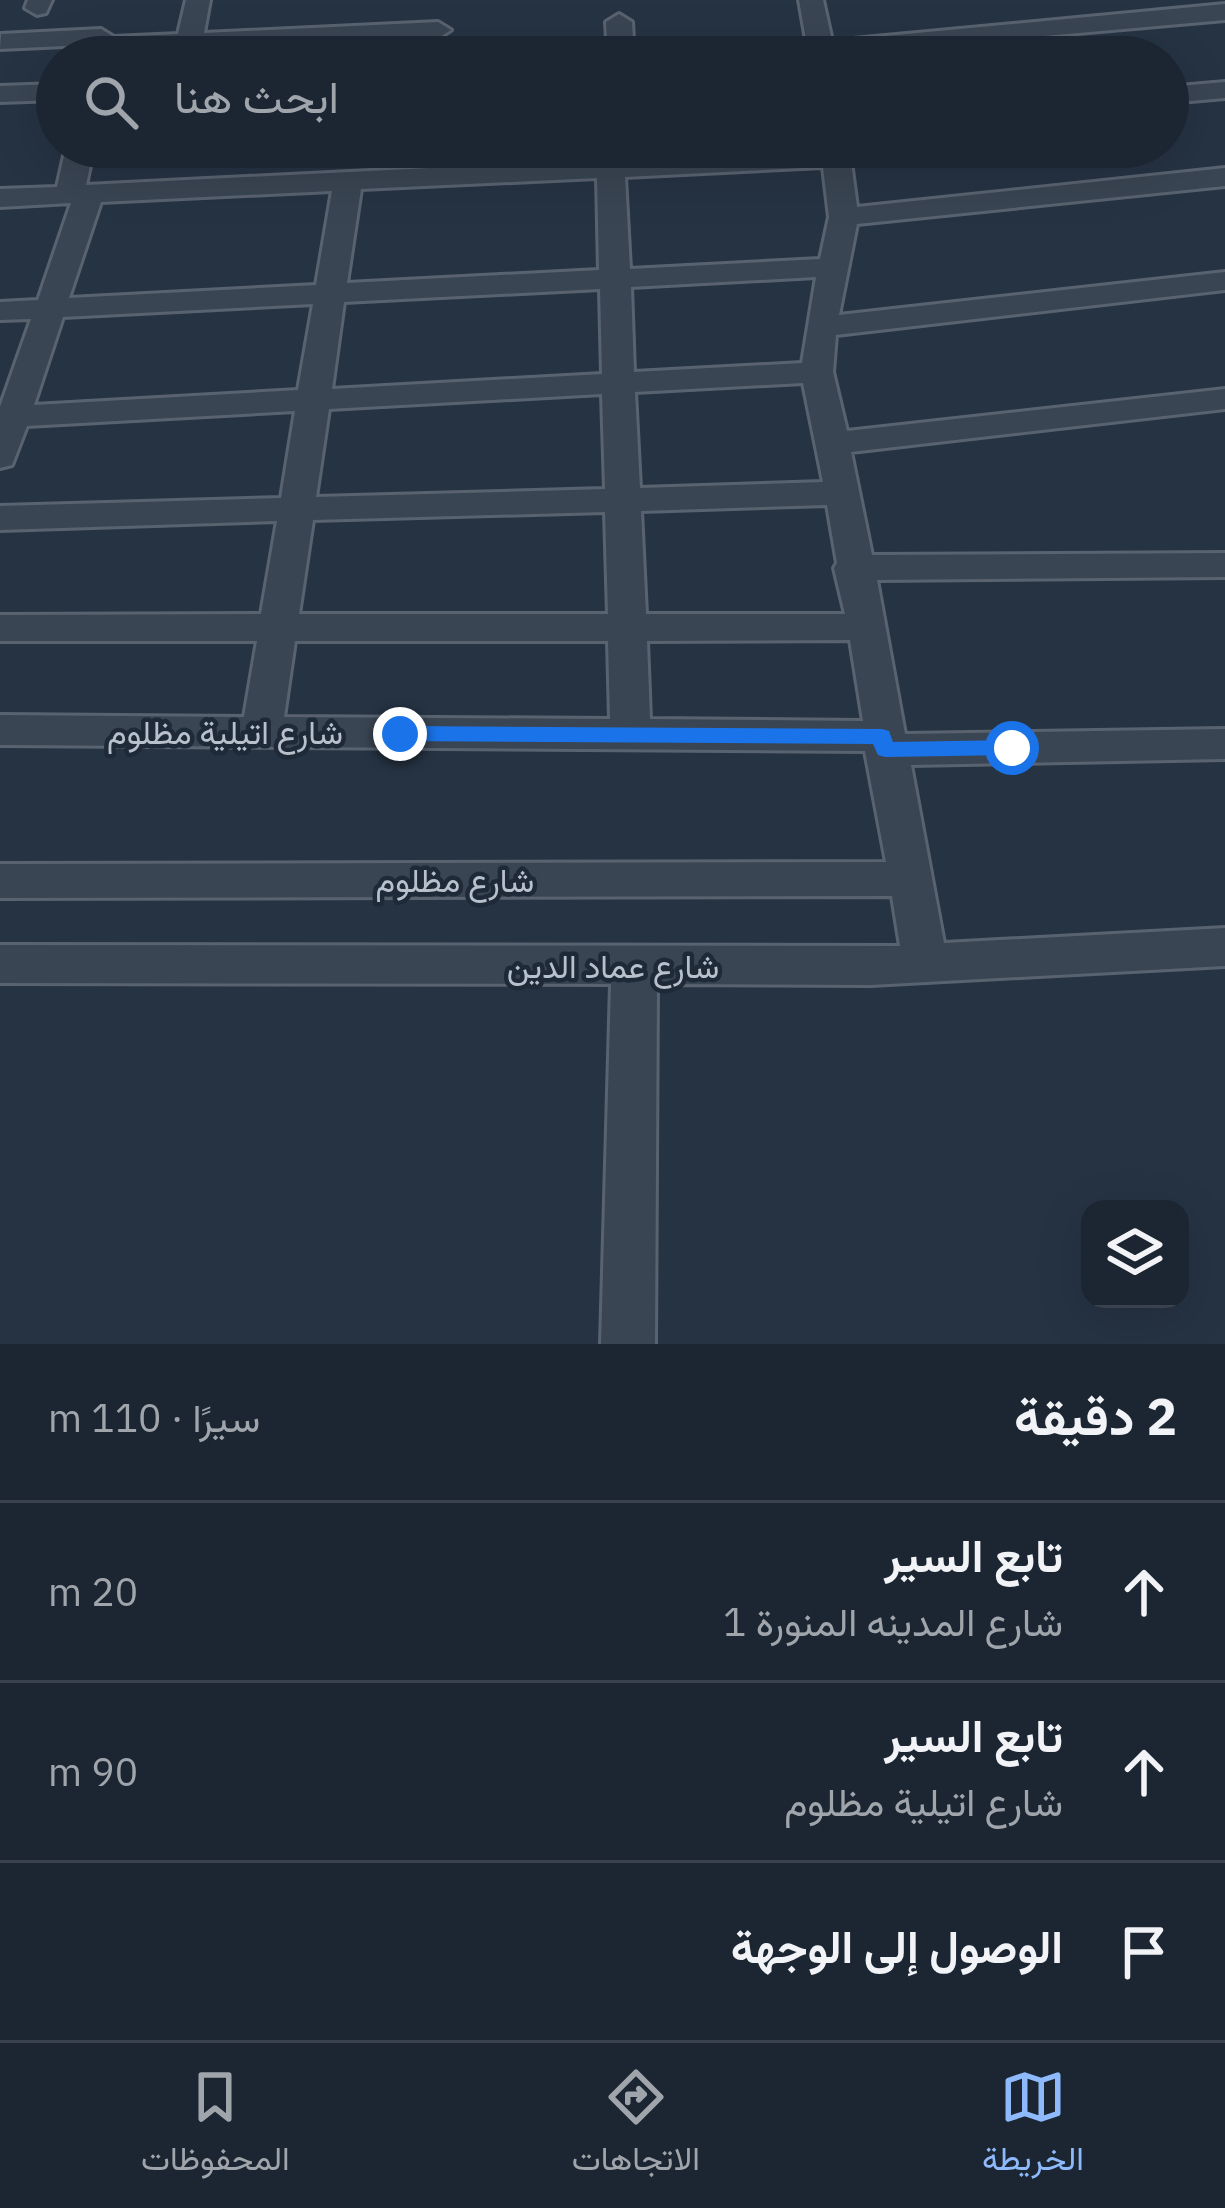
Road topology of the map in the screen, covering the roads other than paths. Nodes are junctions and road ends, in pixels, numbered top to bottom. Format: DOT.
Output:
graph roads {
  1 [pos="198,0"];
  2 [pos="359,0"];
  3 [pos="433,0"];
  4 [pos="811,0"];
  5 [pos="1224,5"];
  6 [pos="620,22"];
  7 [pos="358,34"];
  8 [pos="190,36"];
  9 [pos="310,36"];
  10 [pos="375,36"];
  11 [pos="440,36"];
  12 [pos="620,36"];
  13 [pos="818,36"];
  14 [pos="964,36"];
  15 [pos="36,41"];
  16 [pos="1,42"];
  17 [pos="1225,90"];
  18 [pos="36,93"];
  19 [pos="1189,93"];
  20 [pos="0,94"];
  21 [pos="80,168"];
  22 [pos="449,168"];
  23 [pos="570,168"];
  24 [pos="620,168"];
  25 [pos="837,168"];
  26 [pos="1225,177"];
  27 [pos="450,180"];
  28 [pos="346,184"];
  29 [pos="79,195"];
  30 [pos="0,199"];
  31 [pos="844,217"];
  32 [pos="833,267"];
  33 [pos="615,279"];
  34 [pos="1225,281"];
  35 [pos="330,295"];
  36 [pos="50,309"];
  37 [pos="0,311"];
  38 [pos="821,327"];
  39 [pos="817,372"];
  40 [pos="620,385"];
  41 [pos="1225,399"];
  42 [pos="314,401"];
  43 [pos="7,417"];
  44 [pos="830,444"];
  45 [pos="0,458"];
  46 [pos="843,493"];
  47 [pos="624,500"];
  48 [pos="296,510"];
  49 [pos="0,518"];
  50 [pos="1225,565"];
  51 [pos="852,568"];
  52 [pos="863,627"];
  53 [pos="0,628"];
  54 [pos="627,628"];
  55 [pos="278,631"];
  56 [pos="0,730"];
  57 [pos="262,732"];
  58 [pos="631,735"];
  59 [pos="884,743"];
  60 [pos="1225,744"];
  61 [pos="909,879"];
  62 [pos="0,880"];
  63 [pos="1225,947"];
  64 [pos="925,963"];
  65 [pos="0,964"];
  66 [pos="634,966"];
  67 [pos="628,1344"];
  1 -- 8 [label="street"];
  2 -- 7 [label="street"];
  3 -- 11 [label="street"];
  4 -- 13 [label="street"];
  5 -- 14 [label="street"];
  6 -- 12 [label="street"];
  7 -- 9 [label="street"];
  7 -- 10 [label="street"];
  15 -- 16 [label="street"];
  17 -- 19 [label="street"];
  18 -- 20 [label="street"];
  21 -- 29 [label="street"];
  22 -- 27 [label="street"];
  23 -- 27 [label="street"];
  24 -- 33 [label="street"];
  25 -- 31 [label="street"];
  26 -- 31 [label="street"];
  27 -- 28 [label="street"];
  28 -- 29 [label="street"];
  28 -- 35 [label="street"];
  29 -- 30 [label="street"];
  29 -- 36 [label="street"];
  31 -- 32 [label="street"];
  32 -- 33 [label="street"];
  32 -- 38 [label="street"];
  33 -- 35 [label="street"];
  33 -- 40 [label="street"];
  34 -- 38 [label="street"];
  35 -- 36 [label="street"];
  35 -- 42 [label="street"];
  36 -- 37 [label="street"];
  36 -- 43 [label="street"];
  38 -- 39 [label="street"];
  39 -- 40 [label="street"];
  39 -- 44 [label="street"];
  40 -- 42 [label="street"];
  40 -- 47 [label="street"];
  41 -- 44 [label="street"];
  42 -- 43 [label="street"];
  42 -- 48 [label="street"];
  43 -- 45 [label="street"];
  44 -- 46 [label="street"];
  46 -- 47 [label="street"];
  46 -- 51 [label="street"];
  47 -- 48 [label="street"];
  47 -- 54 [label="street"];
  48 -- 49 [label="street"];
  48 -- 55 [label="street"];
  50 -- 51 [label="street"];
  51 -- 52 [label="street"];
  52 -- 54 [label="street"];
  52 -- 59 [label="street"];
  53 -- 55 [label="street"];
  54 -- 55 [label="street"];
  54 -- 58 [label="street"];
  55 -- 57 [label="street"];
  56 -- 57 [label="street, شارع اتيلية مظلوم"];
  57 -- 58 [label="street, شارع اتيلية مظلوم"];
  58 -- 59 [label="street, شارع اتيلية مظلوم"];
  59 -- 60 [label="street, شارع اتيلية مظلوم"];
  59 -- 61 [label="street"];
  61 -- 62 [label="street, شارع مظلوم"];
  61 -- 64 [label="street"];
  63 -- 64 [label="street, شارع عماد الدين"];
  64 -- 66 [label="street, شارع عماد الدين"];
  65 -- 66 [label="street, شارع عماد الدين"];
  66 -- 67 [label="street"];
}
